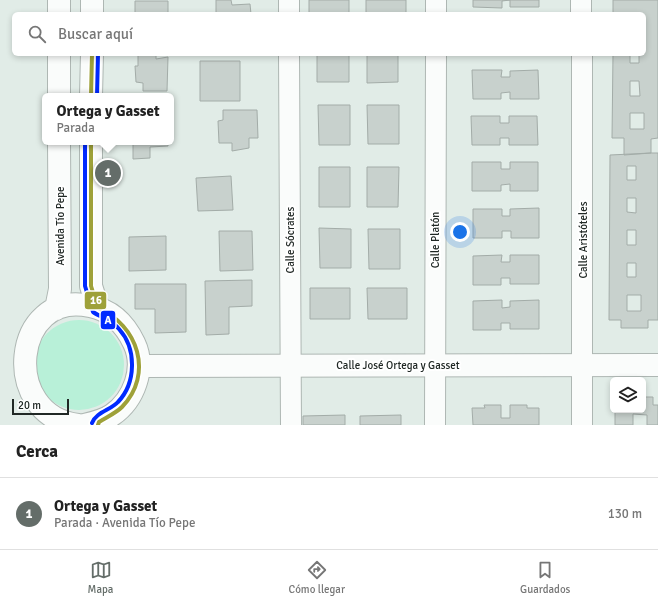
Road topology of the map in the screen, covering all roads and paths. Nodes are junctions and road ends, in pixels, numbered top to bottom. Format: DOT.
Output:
graph roads {
  1 [pos="59,0"];
  2 [pos="92,0"];
  3 [pos="289,0"];
  4 [pos="436,0"];
  5 [pos="581,0"];
  6 [pos="59,12"];
  7 [pos="92,12"];
  8 [pos="289,12"];
  9 [pos="436,12"];
  10 [pos="581,12"];
  11 [pos="59,56"];
  12 [pos="92,56"];
  13 [pos="289,56"];
  14 [pos="436,56"];
  15 [pos="582,56"];
  16 [pos="59,93"];
  17 [pos="91,93"];
  18 [pos="59,145"];
  19 [pos="91,145"];
  20 [pos="98,308"];
  21 [pos="56,309"];
  22 [pos="290,365"];
  23 [pos="435,365"];
  24 [pos="584,365"];
  25 [pos="658,365"];
  26 [pos="139,366"];
  27 [pos="50,421"];
  28 [pos="93,424"];
  29 [pos="78,425"];
  30 [pos="291,425"];
  31 [pos="435,425"];
  32 [pos="582,425"];
  1 -- 6 [label="main road"];
  2 -- 7 [label="main road"];
  3 -- 8 [label="street"];
  4 -- 9 [label="street"];
  5 -- 10 [label="street"];
  11 -- 16 [label="main road"];
  12 -- 17 [label="main road"];
  13 -- 22 [label="street, Calle Sócrates"];
  14 -- 23 [label="street, Calle Platón"];
  15 -- 24 [label="street, Calle Aristóteles"];
  18 -- 21 [label="main road, Avenida Tío Pepe"];
  19 -- 20 [label="main road"];
  20 -- 21 [label="main road"];
  20 -- 26 [label="main road"];
  21 -- 27 [label="main road"];
  22 -- 23 [label="main road, Calle José Ortega y Gasset"];
  22 -- 26 [label="main road, Calle José Ortega y Gasset"];
  22 -- 30 [label="street, Calle Sócrates"];
  23 -- 24 [label="main road, Calle José Ortega y Gasset"];
  23 -- 31 [label="street, Calle Platón"];
  24 -- 25 [label="main road, Calle José Ortega y Gasset"];
  24 -- 32 [label="street, Calle Aristóteles"];
  26 -- 28 [label="main road"];
  27 -- 29 [label="main road"];
}
